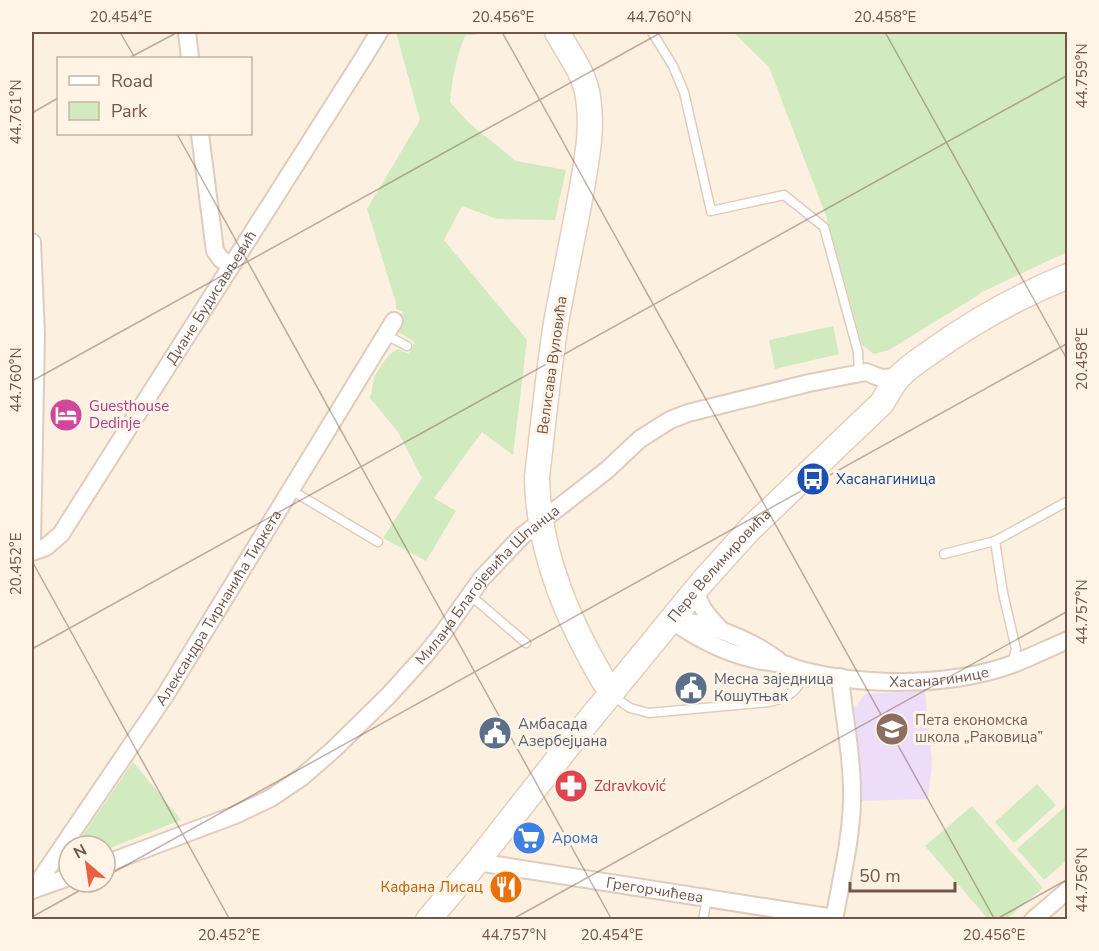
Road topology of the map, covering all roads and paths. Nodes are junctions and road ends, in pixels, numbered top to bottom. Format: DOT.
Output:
graph roads {
  1 [pos="187,32"];
  2 [pos="379,32"];
  3 [pos="557,32"];
  4 [pos="652,32"];
  5 [pos="190,57"];
  6 [pos="200,135"];
  7 [pos="32,242"];
  8 [pos="231,266"];
  9 [pos="1068,276"];
  10 [pos="390,328"];
  11 [pos="407,345"];
  12 [pos="859,373"];
  13 [pos="899,377"];
  14 [pos="291,490"];
  15 [pos="1068,501"];
  16 [pos="540,520"];
  17 [pos="32,541"];
  18 [pos="995,541"];
  19 [pos="378,542"];
  20 [pos="32,552"];
  21 [pos="944,554"];
  22 [pos="697,588"];
  23 [pos="470,595"];
  24 [pos="671,620"];
  25 [pos="722,631"];
  26 [pos="1068,640"];
  27 [pos="526,643"];
  28 [pos="783,664"];
  29 [pos="1012,664"];
  30 [pos="807,671"];
  31 [pos="840,677"];
  32 [pos="611,693"];
  33 [pos="117,859"];
  34 [pos="477,862"];
  35 [pos="57,881"];
  36 [pos="32,889"];
  37 [pos="1068,890"];
  38 [pos="707,898"];
  39 [pos="834,919"];
  40 [pos="428,920"];
  41 [pos="703,920"];
  42 [pos="1034,920"];
  1 -- 5 [label="street"];
  2 -- 8 [label="street, Диане Будисављевић"];
  3 -- 16 [label="main road, Велисава Вуловића"];
  4 -- 12 [label="lane"];
  6 -- 8 [label="street"];
  7 -- 17 [label="street"];
  8 -- 20 [label="street, Диане Будисављевић"];
  9 -- 13 [label="main road, Пере Велимировића"];
  10 -- 11 [label="lane"];
  10 -- 14 [label="street, Александра Тирнанића Тиркета"];
  12 -- 13 [label="street, Милана Благојевића Шпанца"];
  12 -- 16 [label="street, Милана Благојевића Шпанца"];
  13 -- 22 [label="main road, Пере Велимировића"];
  14 -- 19 [label="lane"];
  14 -- 36 [label="street, Александра Тирнанића Тиркета"];
  15 -- 18 [label="lane"];
  16 -- 23 [label="street, Милана Благојевића Шпанца"];
  16 -- 32 [label="main road, Велисава Вуловића"];
  18 -- 21 [label="lane"];
  18 -- 29 [label="lane"];
  22 -- 24 [label="main road, Пере Велимировића"];
  22 -- 25 [label="street, Хасанагинице"];
  23 -- 27 [label="lane"];
  23 -- 33 [label="street, Милана Благојевића Шпанца"];
  24 -- 25 [label="street, Хасанагинице"];
  24 -- 28 [label="street, Хасанагинице"];
  24 -- 32 [label="main road, Пере Велимировића"];
  25 -- 28 [label="street, Хасанагинице"];
  26 -- 29 [label="street, Хасанагинице"];
  28 -- 30 [label="street, Хасанагинице"];
  29 -- 31 [label="street, Хасанагинице"];
  30 -- 31 [label="street, Хасанагинице"];
  30 -- 32 [label="lane"];
  31 -- 39 [label="street"];
  32 -- 34 [label="main road, Пере Велимировића"];
  34 -- 38 [label="street, Грегорчићева"];
  34 -- 40 [label="main road, Пере Велимировића"];
  35 -- 36 [label="street"];
  37 -- 42 [label="street"];
  38 -- 39 [label="street, Грегорчићева"];
  38 -- 41 [label="lane"];
}
